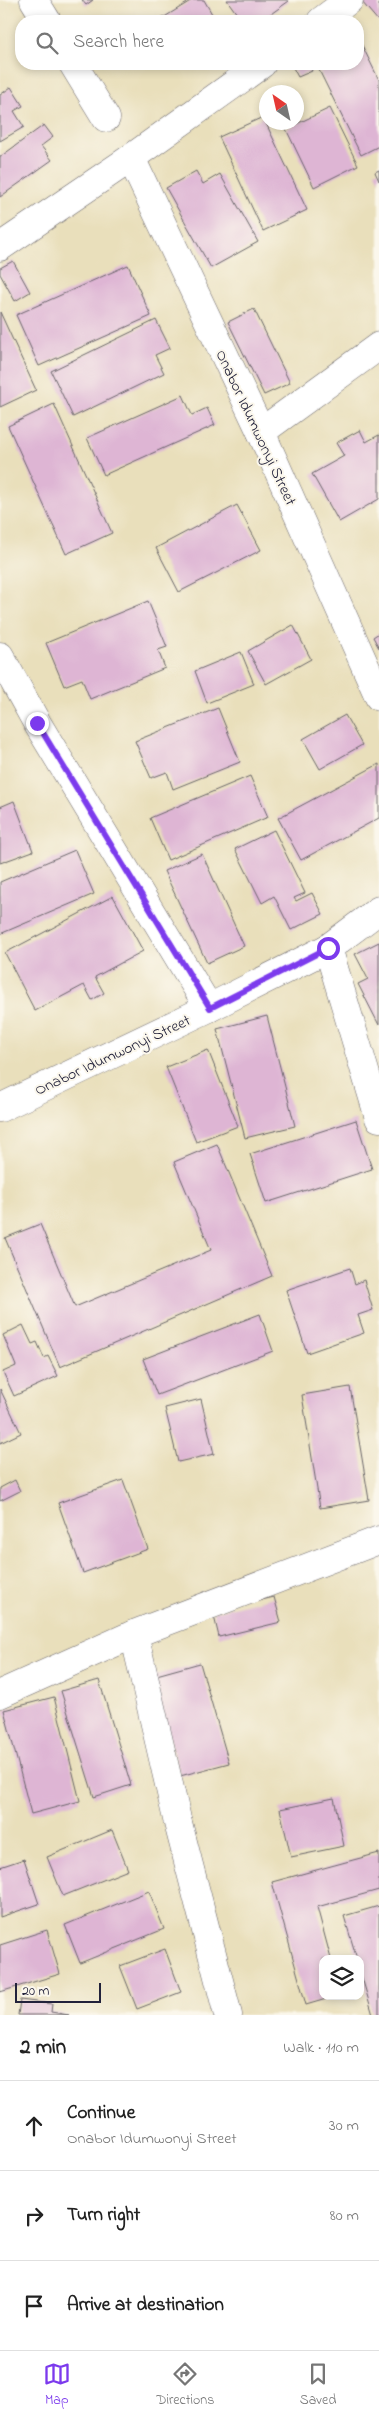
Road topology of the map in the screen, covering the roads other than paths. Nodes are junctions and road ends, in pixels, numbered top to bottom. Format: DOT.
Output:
graph roads {
  1 [pos="34,0"];
  2 [pos="349,0"];
  3 [pos="43,15"];
  4 [pos="329,15"];
  5 [pos="77,70"];
  6 [pos="254,70"];
  7 [pos="106,118"];
  8 [pos="131,158"];
  9 [pos="0,247"];
  10 [pos="379,346"];
  11 [pos="260,432"];
  12 [pos="0,656"];
  13 [pos="379,697"];
  14 [pos="379,910"];
  15 [pos="328,948"];
  16 [pos="210,1008"];
  17 [pos="0,1108"];
  18 [pos="379,1118"];
  19 [pos="379,1540"];
  20 [pos="134,1634"];
  21 [pos="0,1694"];
  22 [pos="228,2015"];
  1 -- 3 [label="street"];
  2 -- 4 [label="street"];
  5 -- 7 [label="street"];
  6 -- 8 [label="street"];
  8 -- 9 [label="street"];
  8 -- 11 [label="street, Onabor Idumwonyi Street"];
  10 -- 11 [label="street"];
  11 -- 13 [label="street, Onabor Idumwonyi Street"];
  12 -- 16 [label="street"];
  14 -- 15 [label="street, Onabor Idumwonyi Street"];
  15 -- 16 [label="street, Onabor Idumwonyi Street"];
  15 -- 18 [label="street"];
  16 -- 17 [label="street, Onabor Idumwonyi Street"];
  19 -- 20 [label="street"];
  20 -- 21 [label="street"];
  20 -- 22 [label="street"];
}
